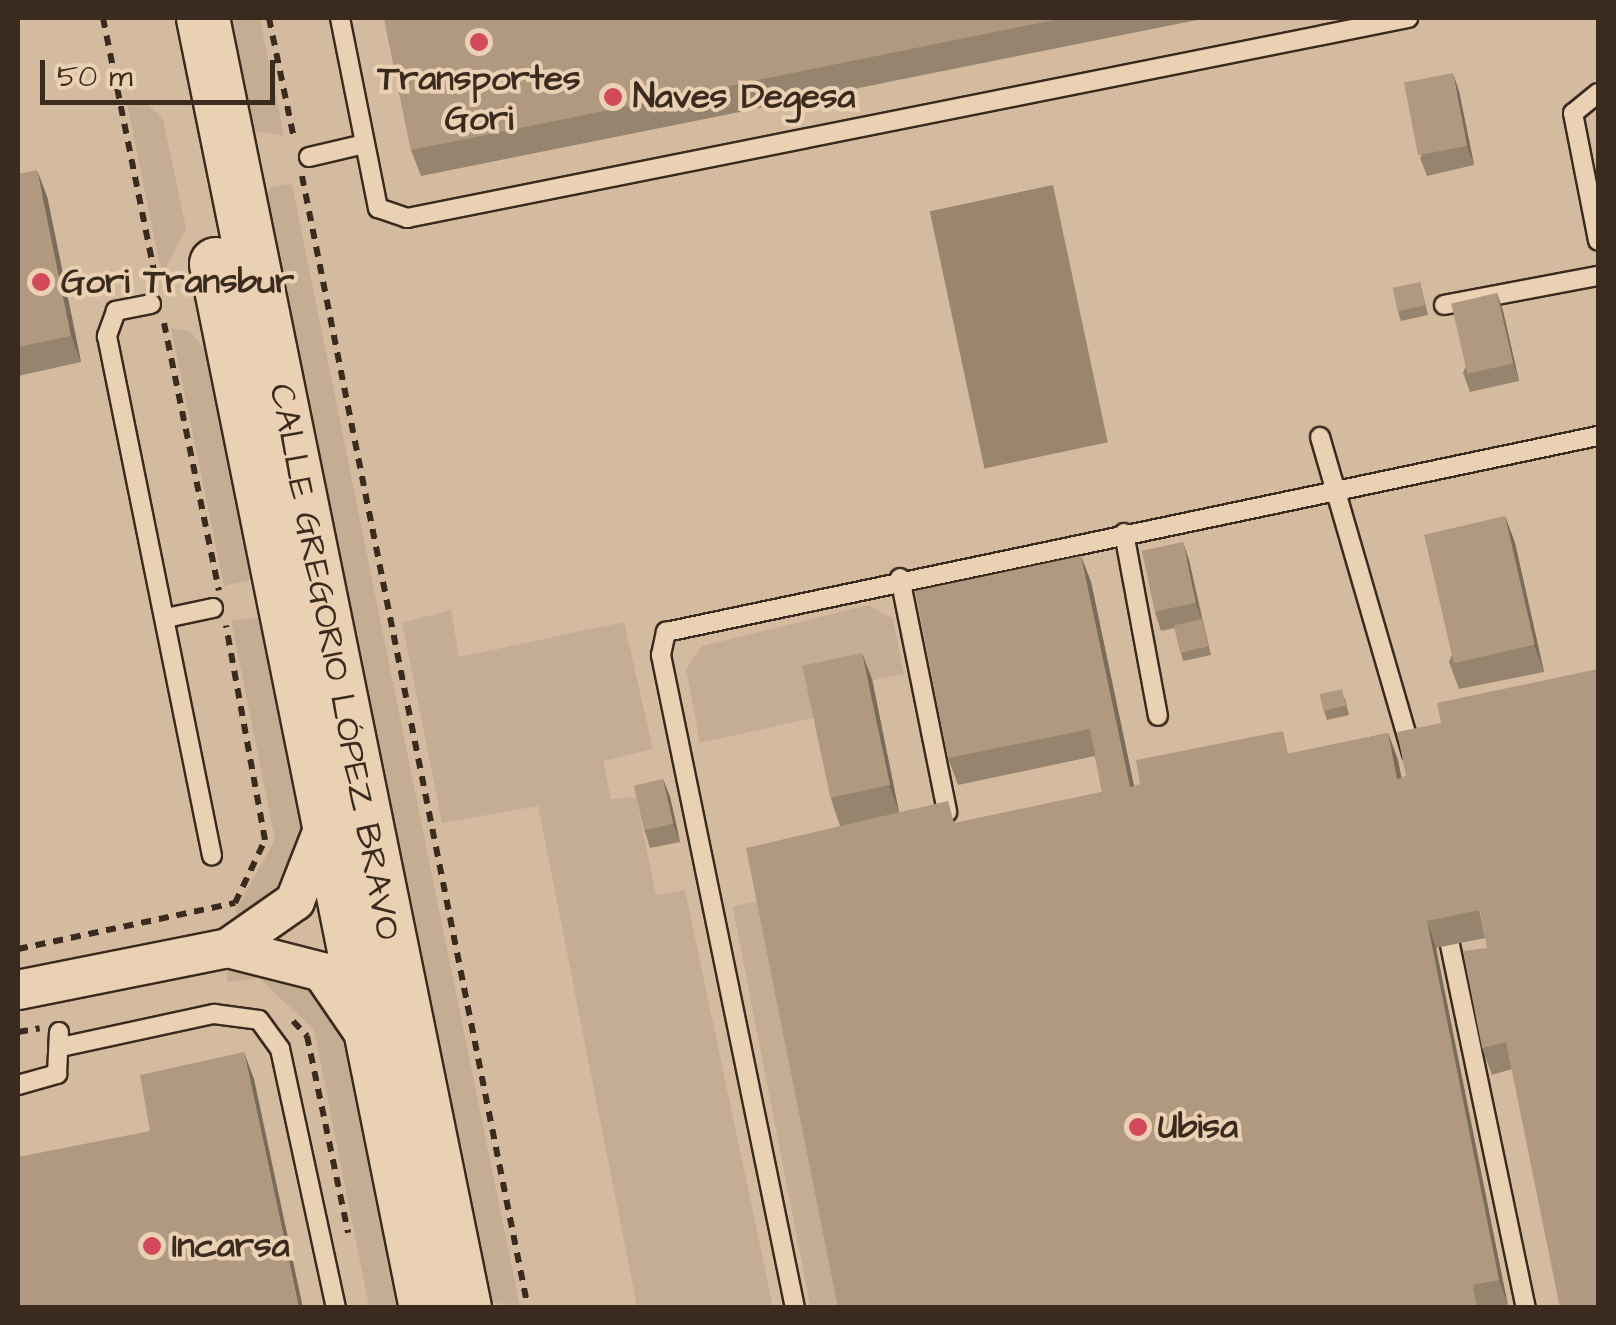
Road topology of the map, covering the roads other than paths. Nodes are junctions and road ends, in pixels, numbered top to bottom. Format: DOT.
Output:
graph roads {
  1 [pos="167,18"];
  2 [pos="203,18"];
  3 [pos="340,18"];
  4 [pos="1408,18"];
  5 [pos="1598,94"];
  6 [pos="364,144"];
  7 [pos="309,157"];
  8 [pos="1598,241"];
  9 [pos="1598,276"];
  10 [pos="151,304"];
  11 [pos="1444,305"];
  12 [pos="1598,436"];
  13 [pos="1320,437"];
  14 [pos="1334,491"];
  15 [pos="1124,533"];
  16 [pos="900,578"];
  17 [pos="212,608"];
  18 [pos="166,618"];
  19 [pos="1158,716"];
  20 [pos="1413,758"];
  21 [pos="947,812"];
  22 [pos="326,819"];
  23 [pos="212,856"];
  24 [pos="1450,946"];
  25 [pos="228,948"];
  26 [pos="18,990"];
  27 [pos="373,1051"];
  28 [pos="18,1085"];
  29 [pos="336,1308"];
  30 [pos="426,1308"];
  31 [pos="465,1308"];
  32 [pos="795,1308"];
  33 [pos="1526,1308"];
  1 -- 22 [label="main road, CALLE GREGORIO LÓPEZ BRAVO"];
  2 -- 31 [label="main road, CALLE GREGORIO LÓPEZ BRAVO"];
  3 -- 6 [label="lane"];
  4 -- 6 [label="lane"];
  5 -- 8 [label="lane"];
  6 -- 7 [label="lane"];
  9 -- 11 [label="lane"];
  10 -- 18 [label="lane"];
  12 -- 14 [label="lane"];
  13 -- 14 [label="lane"];
  14 -- 15 [label="lane"];
  14 -- 20 [label="lane"];
  15 -- 16 [label="lane"];
  15 -- 19 [label="lane"];
  16 -- 21 [label="lane"];
  16 -- 32 [label="lane"];
  17 -- 18 [label="lane"];
  18 -- 23 [label="lane"];
  22 -- 25 [label="street"];
  22 -- 27 [label="main road, CALLE GREGORIO LÓPEZ BRAVO"];
  24 -- 33 [label="lane"];
  25 -- 26 [label="street"];
  25 -- 27 [label="street"];
  27 -- 30 [label="main road, CALLE GREGORIO LÓPEZ BRAVO"];
  28 -- 29 [label="lane"];
}
